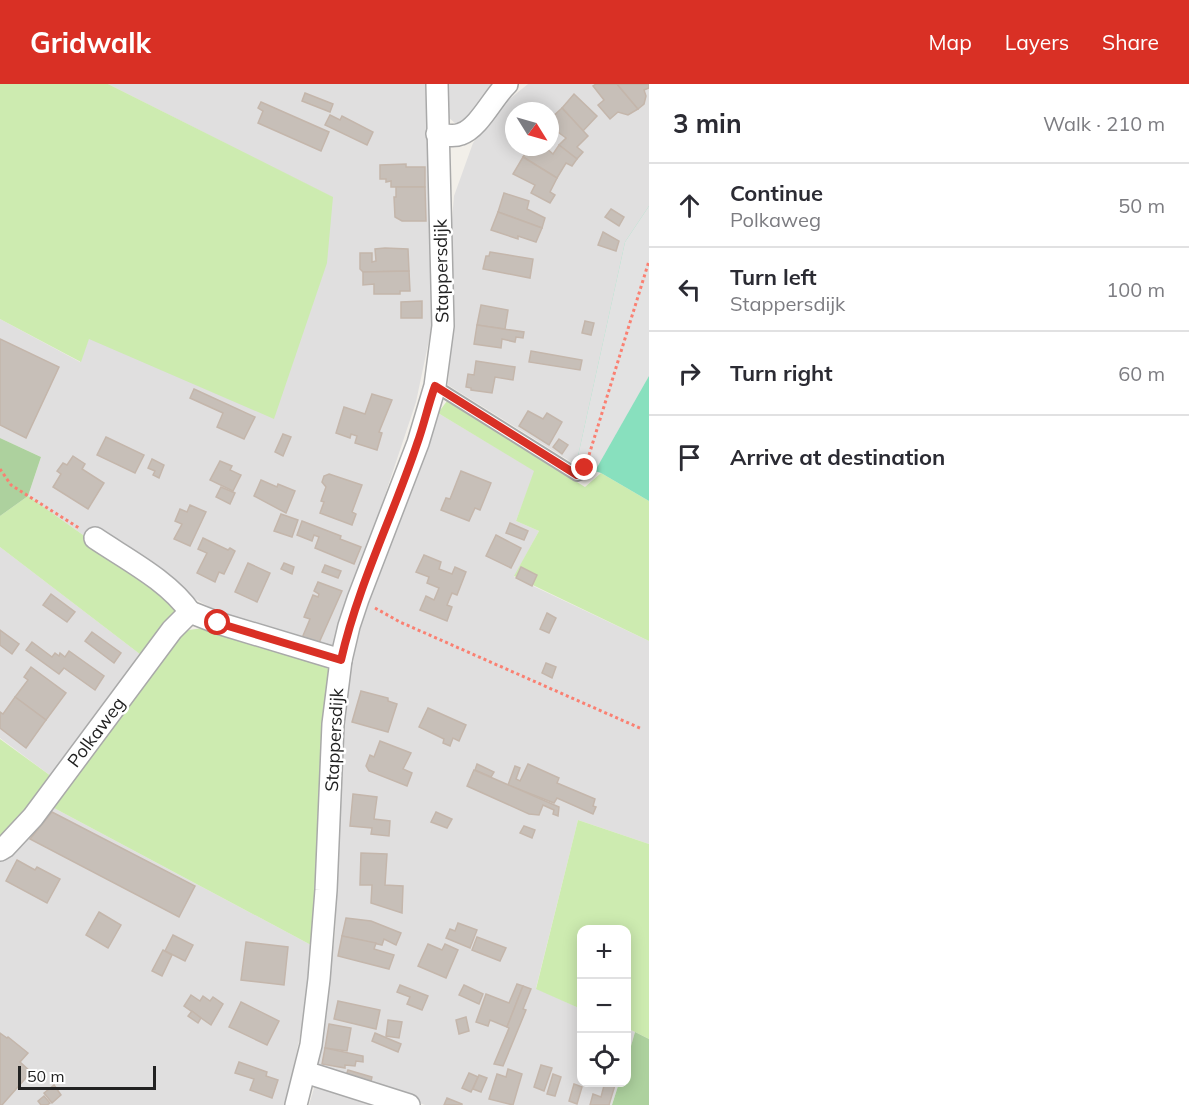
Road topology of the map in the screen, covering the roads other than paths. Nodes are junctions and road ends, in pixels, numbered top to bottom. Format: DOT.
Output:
graph roads {
  1 [pos="437,84"];
  2 [pos="507,84"];
  3 [pos="437,134"];
  4 [pos="435,386"];
  5 [pos="585,468"];
  6 [pos="95,538"];
  7 [pos="190,612"];
  8 [pos="341,660"];
  9 [pos="0,850"];
  10 [pos="305,1072"];
  11 [pos="296,1105"];
  12 [pos="409,1105"];
  1 -- 3 [label="street, Stappersdijk"];
  2 -- 3 [label="street"];
  3 -- 4 [label="street, Stappersdijk"];
  4 -- 5 [label="lane"];
  4 -- 8 [label="street, Stappersdijk"];
  6 -- 7 [label="street"];
  7 -- 8 [label="street"];
  7 -- 9 [label="street, Polkaweg"];
  8 -- 10 [label="street, Stappersdijk"];
  10 -- 11 [label="street, Stappersdijk"];
  10 -- 12 [label="street"];
}
